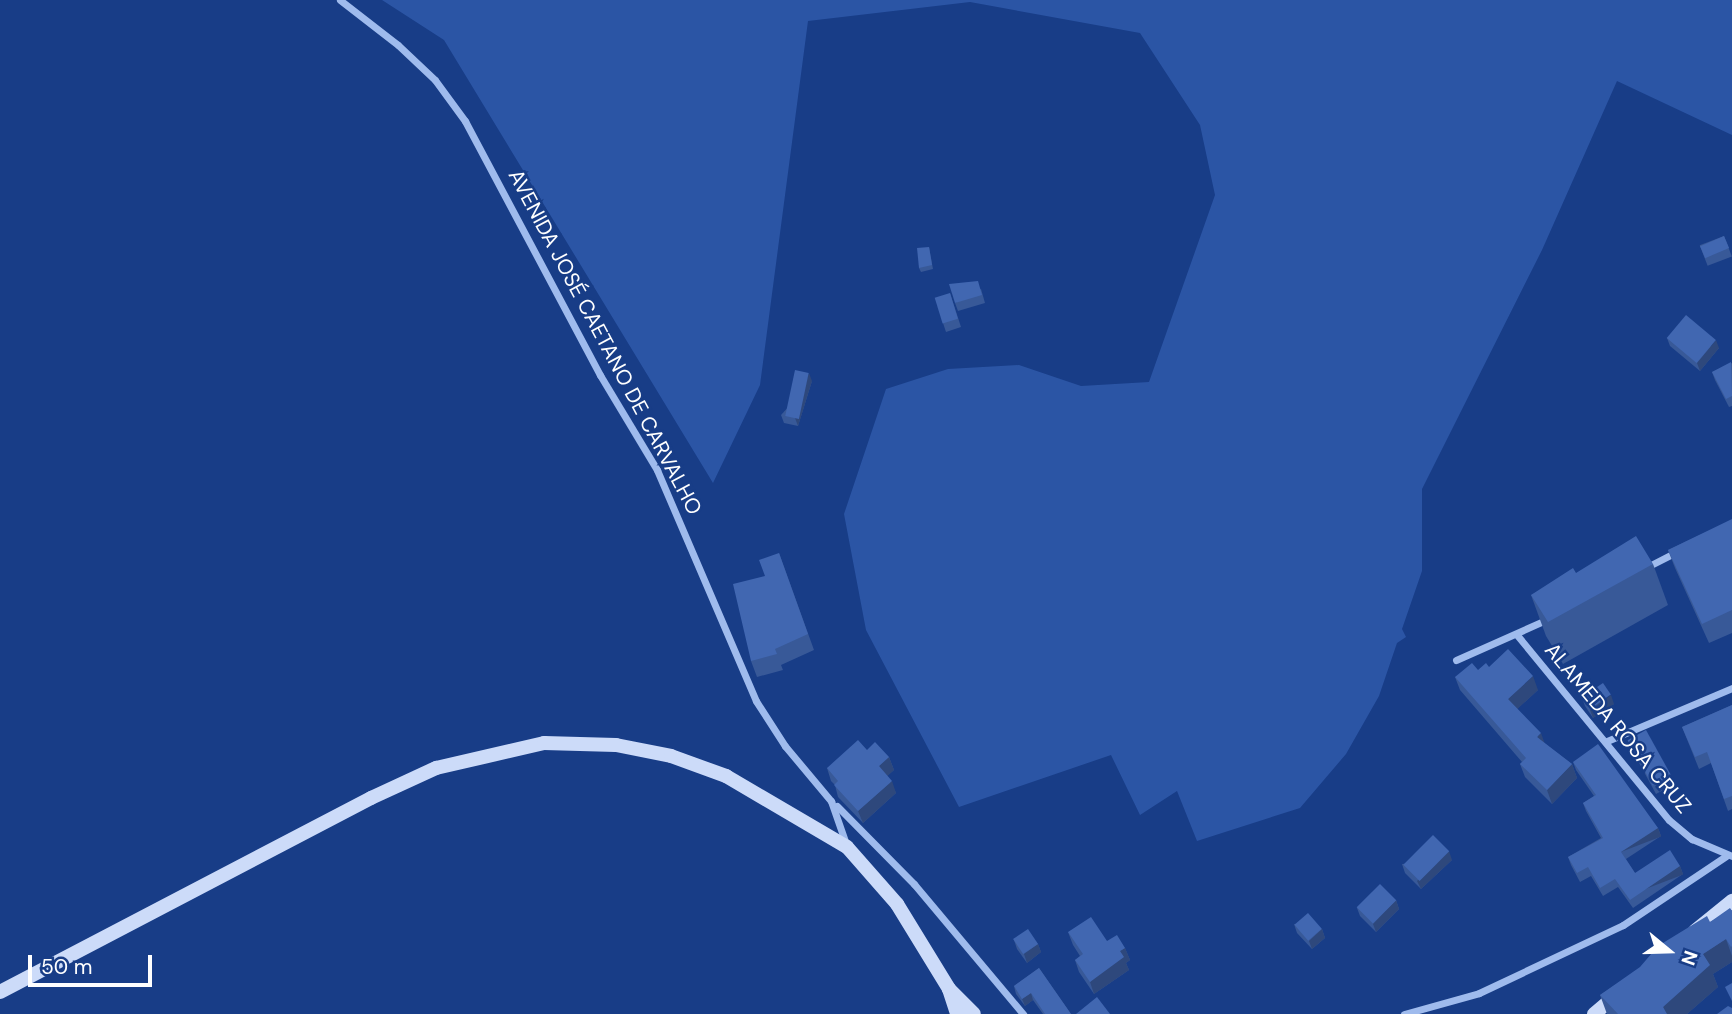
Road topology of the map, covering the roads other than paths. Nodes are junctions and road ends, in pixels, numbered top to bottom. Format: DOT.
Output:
graph roads {
  1 [pos="340,0"];
  2 [pos="1684,548"];
  3 [pos="1636,573"];
  4 [pos="1553,616"];
  5 [pos="1517,635"];
  6 [pos="1455,660"];
  7 [pos="1732,688"];
  8 [pos="1607,741"];
  9 [pos="831,801"];
  10 [pos="848,847"];
  11 [pos="1729,856"];
  12 [pos="1732,901"];
  13 [pos="1679,945"];
  14 [pos="1626,988"];
  15 [pos="949,989"];
  16 [pos="0,992"];
  17 [pos="956,1014"];
  18 [pos="974,1014"];
  19 [pos="1023,1014"];
  20 [pos="1404,1014"];
  21 [pos="1594,1014"];
  1 -- 9 [label="street, AVENIDA JOSÉ CAETANO DE CARVALHO"];
  2 -- 3 [label="street"];
  4 -- 5 [label="street"];
  5 -- 6 [label="street"];
  5 -- 8 [label="street, ALAMEDA ROSA CRUZ"];
  7 -- 8 [label="street"];
  8 -- 11 [label="street, ALAMEDA ROSA CRUZ"];
  9 -- 10 [label="street, AVENIDA JOSÉ CAETANO DE CARVALHO"];
  9 -- 19 [label="street"];
  10 -- 15 [label="main road"];
  10 -- 16 [label="main road"];
  11 -- 20 [label="street"];
  12 -- 13 [label="main road"];
  14 -- 21 [label="main road"];
  15 -- 17 [label="main road"];
  15 -- 18 [label="main road"];
}
